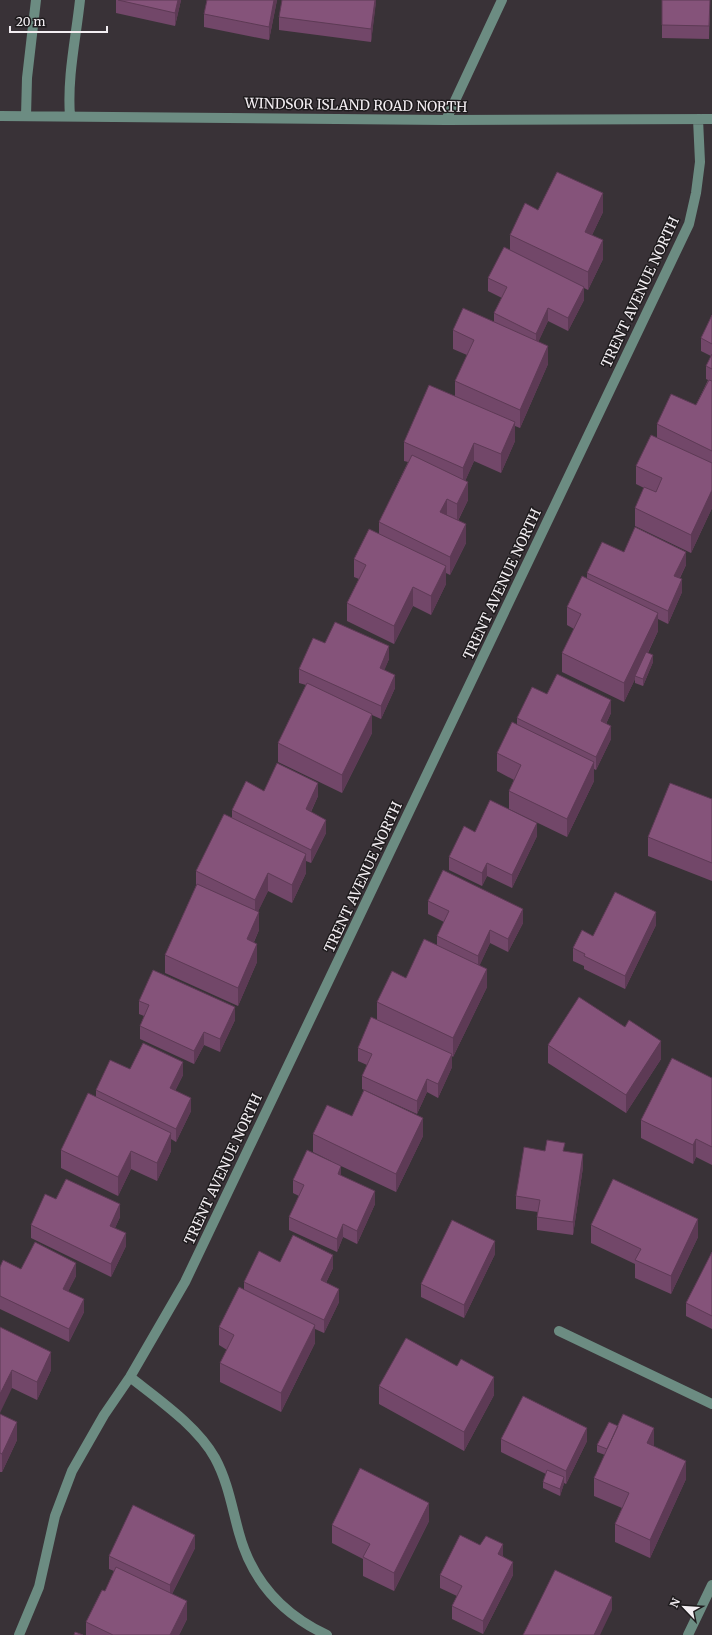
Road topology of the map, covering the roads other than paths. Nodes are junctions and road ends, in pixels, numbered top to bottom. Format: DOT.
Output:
graph roads {
  1 [pos="36,0"];
  2 [pos="80,0"];
  3 [pos="502,0"];
  4 [pos="0,116"];
  5 [pos="26,116"];
  6 [pos="70,116"];
  7 [pos="698,119"];
  8 [pos="712,119"];
  9 [pos="446,120"];
  10 [pos="559,1330"];
  11 [pos="130,1376"];
  12 [pos="712,1404"];
  13 [pos="712,1585"];
  14 [pos="19,1635"];
  15 [pos="327,1635"];
  16 [pos="688,1635"];
  1 -- 5 [label="street"];
  2 -- 6 [label="street"];
  3 -- 9 [label="street"];
  4 -- 5 [label="street, WINDSOR ISLAND ROAD NORTH"];
  5 -- 6 [label="street, WINDSOR ISLAND ROAD NORTH"];
  6 -- 9 [label="street, WINDSOR ISLAND ROAD NORTH"];
  7 -- 8 [label="street, WINDSOR ISLAND ROAD NORTH"];
  7 -- 9 [label="street, WINDSOR ISLAND ROAD NORTH"];
  7 -- 11 [label="street, TRENT AVENUE NORTH"];
  10 -- 12 [label="street"];
  11 -- 14 [label="street, TRENT AVENUE NORTH"];
  11 -- 15 [label="street"];
  13 -- 16 [label="street"];
}
